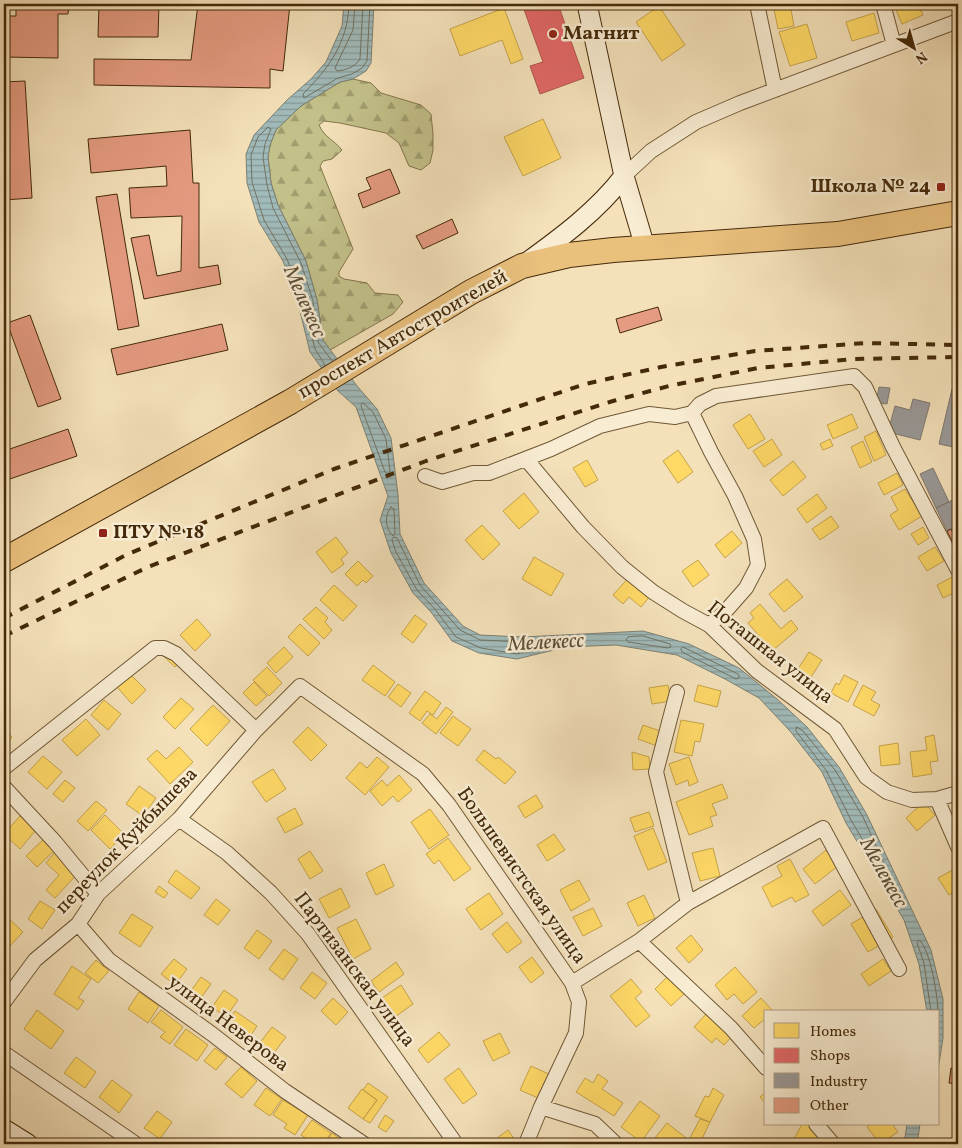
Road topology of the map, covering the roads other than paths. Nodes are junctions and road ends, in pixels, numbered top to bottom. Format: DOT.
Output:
graph roads {
  1 [pos="587,4"];
  2 [pos="757,4"];
  3 [pos="883,4"];
  4 [pos="958,21"];
  5 [pos="894,45"];
  6 [pos="774,90"];
  7 [pos="624,176"];
  8 [pos="958,213"];
  9 [pos="645,247"];
  10 [pos="522,266"];
  11 [pos="692,413"];
  12 [pos="526,459"];
  13 [pos="425,476"];
  14 [pos="4,560"];
  15 [pos="958,570"];
  16 [pos="709,625"];
  17 [pos="300,686"];
  18 [pos="677,692"];
  19 [pos="256,730"];
  20 [pos="4,768"];
  21 [pos="4,786"];
  22 [pos="958,794"];
  23 [pos="937,799"];
  24 [pos="179,819"];
  25 [pos="958,846"];
  26 [pos="98,894"];
  27 [pos="688,904"];
  28 [pos="78,924"];
  29 [pos="639,940"];
  30 [pos="900,969"];
  31 [pos="572,984"];
  32 [pos="4,1002"];
  33 [pos="4,1053"];
  34 [pos="764,1066"];
  35 [pos="541,1107"];
  36 [pos="818,1126"];
  37 [pos="4,1129"];
  38 [pos="28,1144"];
  39 [pos="136,1144"];
  40 [pos="364,1144"];
  41 [pos="456,1144"];
  42 [pos="526,1144"];
  43 [pos="616,1144"];
  44 [pos="833,1144"];
  1 -- 7 [label="street"];
  2 -- 6 [label="street"];
  3 -- 5 [label="street"];
  4 -- 5 [label="street"];
  5 -- 6 [label="street"];
  6 -- 7 [label="street"];
  7 -- 9 [label="street"];
  7 -- 10 [label="street"];
  8 -- 9 [label="highway, проспект Автостроителей"];
  9 -- 10 [label="highway, проспект Автостроителей"];
  10 -- 14 [label="highway, проспект Автостроителей"];
  11 -- 12 [label="street"];
  11 -- 15 [label="street"];
  11 -- 16 [label="street"];
  12 -- 13 [label="street"];
  12 -- 16 [label="street, Поташная улица"];
  16 -- 23 [label="street, Поташная улица"];
  17 -- 19 [label="street, переулок Куйбышева"];
  17 -- 31 [label="street, Большевистская улица"];
  18 -- 27 [label="street"];
  19 -- 20 [label="street"];
  19 -- 24 [label="street, переулок Куйбышева"];
  21 -- 26 [label="street"];
  22 -- 23 [label="street, Поташная улица"];
  23 -- 25 [label="street"];
  24 -- 26 [label="street, переулок Куйбышева"];
  24 -- 41 [label="street, Партизанская улица"];
  26 -- 28 [label="street, переулок Куйбышева"];
  27 -- 29 [label="street"];
  27 -- 30 [label="street"];
  28 -- 32 [label="street, переулок Куйбышева"];
  28 -- 40 [label="street, улица Неверова"];
  29 -- 31 [label="street"];
  29 -- 34 [label="street"];
  31 -- 35 [label="street, Большевистская улица"];
  33 -- 39 [label="street"];
  35 -- 42 [label="street, Большевистская улица"];
  35 -- 43 [label="street"];
  36 -- 44 [label="street"];
  37 -- 38 [label="street"];
}
